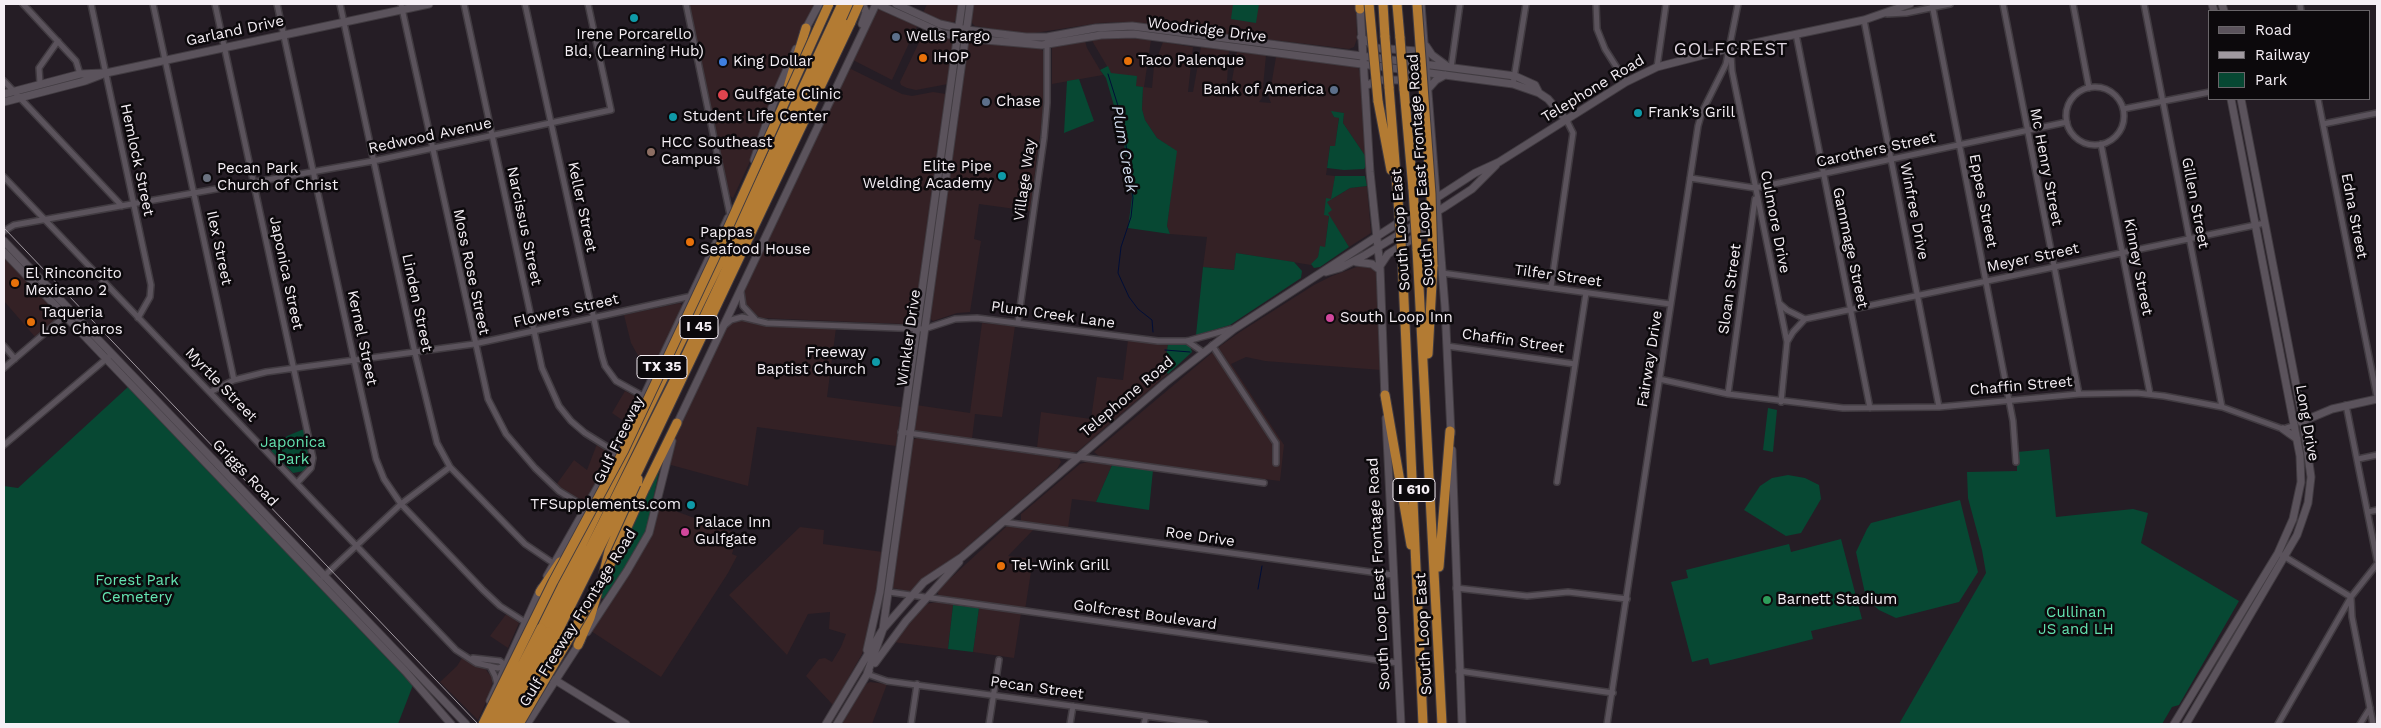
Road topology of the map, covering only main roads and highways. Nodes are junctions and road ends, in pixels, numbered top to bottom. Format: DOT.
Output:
graph roads {
  1 [pos="429,4"];
  2 [pos="829,4"];
  3 [pos="842,4"];
  4 [pos="851,4"];
  5 [pos="859,4"];
  6 [pos="877,4"];
  7 [pos="896,4"];
  8 [pos="962,4"];
  9 [pos="970,4"];
  10 [pos="1369,4"];
  11 [pos="1383,4"];
  12 [pos="1397,4"];
  13 [pos="1417,4"];
  14 [pos="1421,4"];
  15 [pos="1910,4"];
  16 [pos="1360,5"];
  17 [pos="819,6"];
  18 [pos="402,7"];
  19 [pos="844,19"];
  20 [pos="806,28"];
  21 [pos="1157,29"];
  22 [pos="962,33"];
  23 [pos="1156,37"];
  24 [pos="1361,37"];
  25 [pos="1426,46"];
  26 [pos="1362,55"];
  27 [pos="849,60"];
  28 [pos="1363,64"];
  29 [pos="1427,65"];
  30 [pos="1449,68"];
  31 [pos="106,73"];
  32 [pos="1427,74"];
  33 [pos="1445,75"];
  34 [pos="1365,86"];
  35 [pos="1428,90"];
  36 [pos="1539,93"];
  37 [pos="4,94"];
  38 [pos="2231,100"];
  39 [pos="2241,100"];
  40 [pos="4,102"];
  41 [pos="950,109"];
  42 [pos="1567,120"];
  43 [pos="945,121"];
  44 [pos="950,144"];
  45 [pos="1499,162"];
  46 [pos="763,174"];
  47 [pos="2256,175"];
  48 [pos="2247,177"];
  49 [pos="941,180"];
  50 [pos="1436,199"];
  51 [pos="1398,200"];
  52 [pos="1438,212"];
  53 [pos="1377,236"];
  54 [pos="1439,240"];
  55 [pos="4,241"];
  56 [pos="4,246"];
  57 [pos="1378,248"];
  58 [pos="4,252"];
  59 [pos="18,256"];
  60 [pos="1350,263"];
  61 [pos="1380,269"];
  62 [pos="1321,274"];
  63 [pos="33,277"];
  64 [pos="920,329"];
  65 [pos="2286,330"];
  66 [pos="2277,332"];
  67 [pos="1425,386"];
  68 [pos="1385,396"];
  69 [pos="2377,398"];
  70 [pos="2304,421"];
  71 [pos="677,423"];
  72 [pos="2294,424"];
  73 [pos="2283,429"];
  74 [pos="1450,431"];
  75 [pos="2297,438"];
  76 [pos="640,467"];
  77 [pos="894,489"];
  78 [pos="902,491"];
  79 [pos="2300,492"];
  80 [pos="2310,493"];
  81 [pos="598,513"];
  82 [pos="887,540"];
  83 [pos="895,541"];
  84 [pos="962,557"];
  85 [pos="1417,572"];
  86 [pos="540,592"];
  87 [pos="884,592"];
  88 [pos="1436,600"];
  89 [pos="2247,604"];
  90 [pos="2253,611"];
  91 [pos="883,629"];
  92 [pos="548,632"];
  93 [pos="578,645"];
  94 [pos="2216,654"];
  95 [pos="866,655"];
  96 [pos="2225,659"];
  97 [pos="506,666"];
  98 [pos="408,670"];
  99 [pos="867,674"];
  100 [pos="555,680"];
  101 [pos="2186,704"];
  102 [pos="2196,709"];
  103 [pos="451,724"];
  104 [pos="466,724"];
  105 [pos="481,724"];
  106 [pos="492,724"];
  107 [pos="502,724"];
  108 [pos="511,724"];
  109 [pos="519,724"];
  110 [pos="527,724"];
  111 [pos="626,724"];
  112 [pos="826,724"];
  113 [pos="837,724"];
  114 [pos="1401,724"];
  115 [pos="1423,724"];
  116 [pos="1442,724"];
  117 [pos="1462,724"];
  118 [pos="2174,724"];
  119 [pos="2186,724"];
  1 -- 18 [label="main road, Garland Drive"];
  2 -- 105 [label="highway, TX 35, bridge"];
  3 -- 19 [label="highway, Gulf Freeway / I 45"];
  4 -- 19 [label="highway, Gulf Freeway / I 45"];
  5 -- 19 [label="highway, Gulf Freeway / I 45, bridge"];
  5 -- 27 [label="main road"];
  6 -- 22 [label="main road, Woodridge Drive"];
  6 -- 27 [label="main road, Gulf Freeway Frontage Road"];
  7 -- 22 [label="main road, Woodridge Drive"];
  8 -- 22 [label="main road, Winkler Drive"];
  9 -- 22 [label="main road, Winkler Drive"];
  10 -- 51 [label="highway, bridge"];
  11 -- 51 [label="highway, South Loop East / I 610, bridge"];
  12 -- 67 [label="highway, South Loop East / I 610, bridge"];
  13 -- 67 [label="highway, bridge"];
  14 -- 25 [label="main road, South Loop East Frontage Road"];
  15 -- 42 [label="main road, Telephone Road"];
  16 -- 24 [label="main road, South Loop East Frontage Road"];
  17 -- 20 [label="main road"];
  18 -- 31 [label="main road, Garland Drive"];
  19 -- 46 [label="highway, Gulf Freeway / I 45"];
  19 -- 76 [label="highway, Gulf Freeway / I 45"];
  19 -- 92 [label="highway, Gulf Freeway / I 45"];
  20 -- 46 [label="highway"];
  20 -- 86 [label="main road"];
  21 -- 22 [label="main road, Woodridge Drive"];
  21 -- 23 [label="main road"];
  21 -- 26 [label="main road, Woodridge Drive"];
  22 -- 23 [label="main road, Woodridge Drive"];
  22 -- 41 [label="main road, Winkler Drive"];
  23 -- 28 [label="main road, Woodridge Drive"];
  24 -- 25 [label="main road"];
  24 -- 26 [label="main road, South Loop East Frontage Road"];
  25 -- 29 [label="main road, South Loop East Frontage Road"];
  25 -- 30 [label="main road"];
  26 -- 28 [label="main road, South Loop East Frontage Road"];
  26 -- 29 [label="main road, Woodridge Drive"];
  27 -- 71 [label="main road, Gulf Freeway Frontage Road"];
  28 -- 32 [label="main road, Woodridge Drive"];
  28 -- 34 [label="main road, South Loop East Frontage Road"];
  29 -- 30 [label="main road, Woodridge Drive"];
  29 -- 32 [label="main road, South Loop East Frontage Road"];
  30 -- 36 [label="main road, Woodridge Drive"];
  31 -- 37 [label="main road, Garland Drive"];
  31 -- 40 [label="main road, Garland Drive"];
  32 -- 33 [label="main road, Woodridge Drive"];
  32 -- 35 [label="main road, South Loop East Frontage Road"];
  33 -- 35 [label="main road"];
  33 -- 36 [label="main road, Woodridge Drive"];
  34 -- 35 [label="main road"];
  34 -- 53 [label="main road, South Loop East Frontage Road"];
  35 -- 50 [label="main road, South Loop East Frontage Road"];
  36 -- 42 [label="main road, Woodridge Drive"];
  38 -- 48 [label="main road, Long Drive"];
  39 -- 47 [label="main road, Long Drive"];
  41 -- 43 [label="main road, Winkler Drive"];
  41 -- 44 [label="main road, Winkler Drive"];
  42 -- 45 [label="main road, Telephone Road"];
  43 -- 44 [label="main road"];
  43 -- 49 [label="main road, Winkler Drive"];
  44 -- 49 [label="main road, Winkler Drive"];
  45 -- 50 [label="main road, Telephone Road"];
  45 -- 52 [label="main road, Telephone Road"];
  46 -- 81 [label="highway, Gulf Freeway / I 45"];
  47 -- 48 [label="main road"];
  47 -- 65 [label="main road, Long Drive"];
  48 -- 66 [label="main road, Long Drive"];
  49 -- 64 [label="main road, Winkler Drive"];
  50 -- 52 [label="main road, South Loop East Frontage Road"];
  50 -- 53 [label="main road, Telephone Road"];
  51 -- 85 [label="highway, South Loop East / I 610, bridge"];
  52 -- 54 [label="main road, South Loop East Frontage Road"];
  52 -- 57 [label="main road, Telephone Road"];
  53 -- 57 [label="main road, South Loop East Frontage Road"];
  53 -- 62 [label="main road, Telephone Road"];
  54 -- 61 [label="main road"];
  54 -- 74 [label="main road, South Loop East Frontage Road"];
  55 -- 59 [label="main road, Griggs Road"];
  56 -- 59 [label="main road"];
  57 -- 60 [label="main road, Telephone Road"];
  57 -- 61 [label="main road, South Loop East Frontage Road"];
  58 -- 63 [label="main road, Griggs Road"];
  59 -- 63 [label="main road, Griggs Road"];
  60 -- 61 [label="main road"];
  60 -- 62 [label="main road, Telephone Road"];
  61 -- 68 [label="main road, South Loop East Frontage Road"];
  62 -- 84 [label="main road, Telephone Road"];
  63 -- 98 [label="main road, Griggs Road"];
  64 -- 77 [label="main road, Winkler Drive"];
  64 -- 78 [label="main road, Winkler Drive"];
  65 -- 66 [label="main road"];
  65 -- 70 [label="main road, Long Drive"];
  66 -- 72 [label="main road, Long Drive"];
  67 -- 88 [label="highway, South Loop East / I 610"];
  68 -- 85 [label="highway"];
  68 -- 114 [label="main road, South Loop East Frontage Road"];
  69 -- 70 [label="main road"];
  70 -- 72 [label="main road"];
  70 -- 80 [label="main road, Long Drive"];
  71 -- 93 [label="main road, Gulf Freeway Frontage Road"];
  71 -- 109 [label="highway, bridge"];
  72 -- 75 [label="main road, Long Drive"];
  73 -- 75 [label="main road"];
  74 -- 88 [label="highway"];
  74 -- 117 [label="main road, South Loop East Frontage Road"];
  75 -- 79 [label="main road, Long Drive"];
  76 -- 92 [label="highway, Gulf Freeway / I 45"];
  76 -- 93 [label="highway"];
  77 -- 78 [label="main road"];
  77 -- 82 [label="main road, Winkler Drive"];
  78 -- 83 [label="main road, Winkler Drive"];
  79 -- 80 [label="main road"];
  79 -- 89 [label="main road, Long Drive"];
  80 -- 90 [label="main road, Long Drive"];
  81 -- 86 [label="highway"];
  81 -- 92 [label="highway, Gulf Freeway / I 45"];
  82 -- 83 [label="main road"];
  82 -- 87 [label="main road, Winkler Drive"];
  83 -- 87 [label="main road, Winkler Drive"];
  84 -- 91 [label="main road, Telephone Road"];
  84 -- 99 [label="main road, Telephone Road"];
  85 -- 115 [label="highway, South Loop East / I 610"];
  86 -- 97 [label="main road"];
  87 -- 91 [label="main road, Winkler Drive"];
  87 -- 95 [label="main road, Winkler Drive"];
  88 -- 116 [label="highway, South Loop East / I 610"];
  89 -- 90 [label="main road"];
  89 -- 94 [label="main road, Long Drive"];
  90 -- 96 [label="main road, Long Drive"];
  91 -- 95 [label="main road, Telephone Road"];
  91 -- 99 [label="main road, Winkler Drive"];
  92 -- 106 [label="highway, Gulf Freeway / I 45, bridge"];
  92 -- 107 [label="highway, Gulf Freeway, bridge"];
  92 -- 108 [label="highway, Gulf Freeway / I 45, bridge"];
  93 -- 100 [label="main road, Gulf Freeway Frontage Road"];
  94 -- 96 [label="main road"];
  94 -- 101 [label="main road, Long Drive"];
  95 -- 112 [label="main road, Telephone Road"];
  96 -- 102 [label="main road, Long Drive"];
  97 -- 100 [label="main road"];
  97 -- 105 [label="main road"];
  98 -- 103 [label="main road, Griggs Road"];
  98 -- 104 [label="main road, Griggs Road"];
  99 -- 113 [label="main road, Telephone Road"];
  100 -- 110 [label="main road, Gulf Freeway Frontage Road"];
  100 -- 111 [label="main road"];
  101 -- 102 [label="main road"];
  101 -- 118 [label="main road, Long Drive"];
  102 -- 119 [label="main road, Long Drive"];
}
